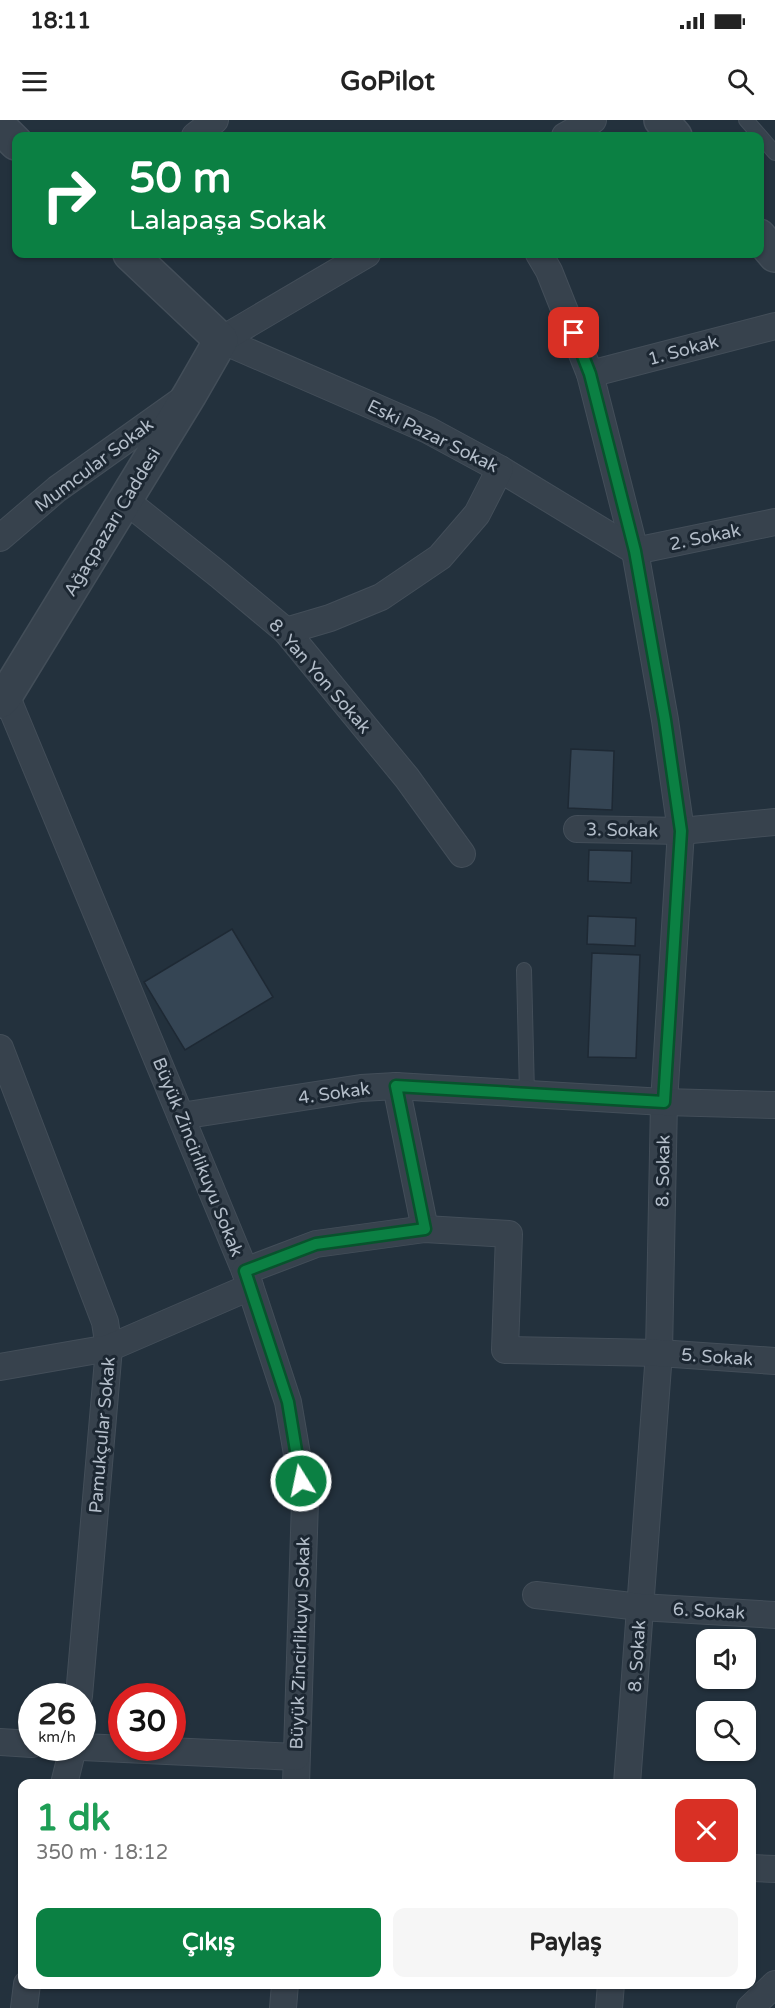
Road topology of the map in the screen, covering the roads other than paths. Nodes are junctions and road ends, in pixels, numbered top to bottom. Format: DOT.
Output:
graph roads {
  1 [pos="215,120"];
  2 [pos="593,120"];
  3 [pos="661,120"];
  4 [pos="746,120"];
  5 [pos="0,127"];
  6 [pos="200,132"];
  7 [pos="572,132"];
  8 [pos="672,132"];
  9 [pos="757,132"];
  10 [pos="12,139"];
  11 [pos="764,140"];
  12 [pos="775,153"];
  13 [pos="764,242"];
  14 [pos="775,255"];
  15 [pos="134,258"];
  16 [pos="360,258"];
  17 [pos="541,258"];
  18 [pos="775,326"];
  19 [pos="220,340"];
  20 [pos="590,374"];
  21 [pos="190,394"];
  22 [pos="500,469"];
  23 [pos="125,500"];
  24 [pos="775,522"];
  25 [pos="0,538"];
  26 [pos="635,551"];
  27 [pos="286,631"];
  28 [pos="3,698"];
  29 [pos="775,822"];
  30 [pos="577,829"];
  31 [pos="681,831"];
  32 [pos="462,854"];
  33 [pos="524,970"];
  34 [pos="0,1048"];
  35 [pos="396,1086"];
  36 [pos="527,1094"];
  37 [pos="664,1102"];
  38 [pos="775,1105"];
  39 [pos="181,1116"];
  40 [pos="425,1229"];
  41 [pos="248,1279"];
  42 [pos="109,1348"];
  43 [pos="659,1353"];
  44 [pos="775,1361"];
  45 [pos="0,1367"];
  46 [pos="536,1595"];
  47 [pos="640,1607"];
  48 [pos="775,1615"];
  49 [pos="80,1683"];
  50 [pos="0,1742"];
  51 [pos="18,1743"];
  52 [pos="96,1748"];
  53 [pos="296,1757"];
  54 [pos="70,1761"];
  55 [pos="65,1779"];
  56 [pos="296,1779"];
  57 [pos="627,1779"];
  58 [pos="756,1868"];
  59 [pos="775,1869"];
  60 [pos="775,1984"];
  61 [pos="26,1989"];
  62 [pos="285,1989"];
  63 [pos="611,1989"];
  64 [pos="24,2008"];
  65 [pos="283,2008"];
  66 [pos="609,2008"];
  67 [pos="750,2008"];
  1 -- 6 [label="street"];
  2 -- 7 [label="street"];
  3 -- 8 [label="street"];
  4 -- 9 [label="lane"];
  5 -- 10 [label="street"];
  11 -- 12 [label="lane"];
  13 -- 14 [label="street"];
  15 -- 19 [label="street"];
  16 -- 19 [label="street"];
  17 -- 20 [label="street, 8. Sokak"];
  18 -- 20 [label="street, 1. Sokak"];
  19 -- 21 [label="street, Ağaçpazarı Caddesi"];
  19 -- 22 [label="street, Eski Pazar Sokak"];
  20 -- 26 [label="street, 8. Sokak"];
  21 -- 23 [label="street, Ağaçpazarı Caddesi"];
  21 -- 25 [label="street, Mumcular Sokak"];
  22 -- 26 [label="street, Eski Pazar Sokak"];
  22 -- 27 [label="street"];
  23 -- 27 [label="street, 8. Yan Yon Sokak"];
  23 -- 28 [label="street, Ağaçpazarı Caddesi"];
  24 -- 26 [label="street, 2. Sokak"];
  26 -- 31 [label="street, 8. Sokak"];
  27 -- 32 [label="street, 8. Yan Yon Sokak"];
  28 -- 39 [label="street, Büyük Zincirlikuyu Sokak"];
  29 -- 31 [label="street, 3. Sokak"];
  30 -- 31 [label="street, 3. Sokak"];
  31 -- 37 [label="street, 8. Sokak"];
  33 -- 36 [label="lane"];
  34 -- 42 [label="street, Pamukçular Sokak"];
  35 -- 36 [label="street, 4. Sokak"];
  35 -- 39 [label="street, 4. Sokak"];
  35 -- 40 [label="street"];
  36 -- 37 [label="street, 4. Sokak"];
  37 -- 38 [label="street, 4. Sokak"];
  37 -- 43 [label="street, 8. Sokak"];
  39 -- 41 [label="street, Büyük Zincirlikuyu Sokak"];
  40 -- 41 [label="street"];
  40 -- 43 [label="street, 5. Sokak"];
  41 -- 42 [label="street"];
  41 -- 53 [label="street, Büyük Zincirlikuyu Sokak"];
  42 -- 45 [label="street"];
  42 -- 49 [label="street, Pamukçular Sokak"];
  43 -- 44 [label="street, 5. Sokak"];
  43 -- 47 [label="street, 8. Sokak"];
  46 -- 47 [label="street, 6. Sokak"];
  47 -- 48 [label="street, 6. Sokak"];
  47 -- 57 [label="street, 8. Sokak"];
  50 -- 51 [label="street"];
  52 -- 53 [label="street"];
  53 -- 56 [label="street, Büyük Zincirlikuyu Sokak"];
  54 -- 55 [label="street"];
  58 -- 59 [label="street"];
  60 -- 67 [label="street"];
  61 -- 64 [label="street"];
  62 -- 65 [label="street"];
  63 -- 66 [label="street"];
}
